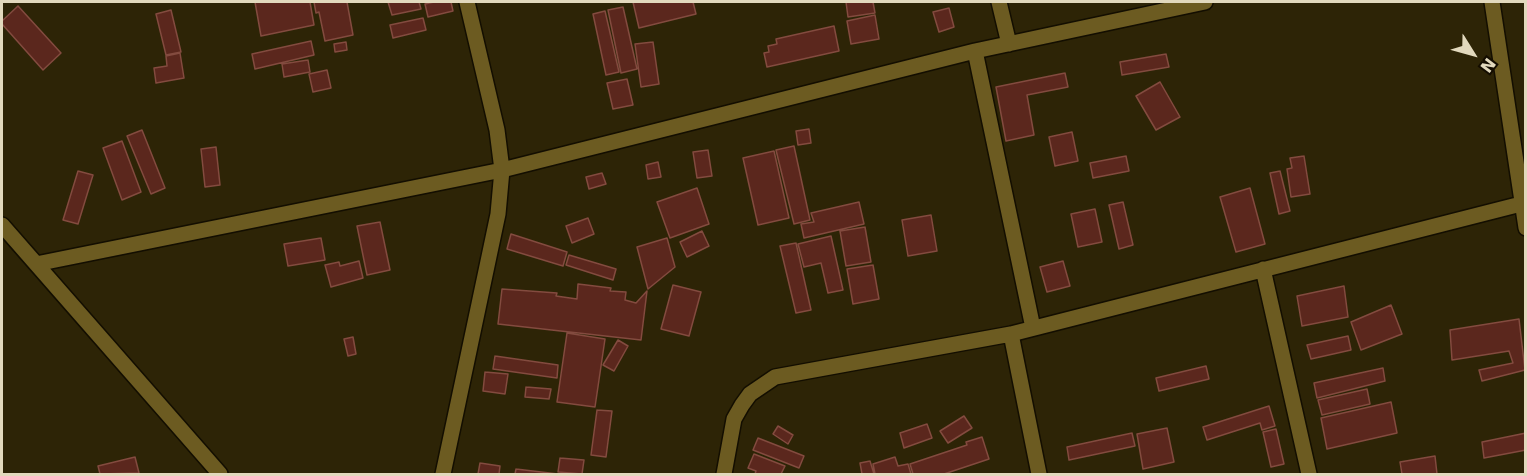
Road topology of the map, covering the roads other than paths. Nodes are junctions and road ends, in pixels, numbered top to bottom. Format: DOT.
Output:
graph roads {
  1 [pos="467,2"];
  2 [pos="999,2"];
  3 [pos="1205,2"];
  4 [pos="1492,2"];
  5 [pos="1008,44"];
  6 [pos="975,51"];
  7 [pos="502,170"];
  8 [pos="1521,204"];
  9 [pos="2,225"];
  10 [pos="1526,228"];
  11 [pos="36,264"];
  12 [pos="1263,269"];
  13 [pos="1033,328"];
  14 [pos="1011,334"];
  15 [pos="220,474"];
  16 [pos="443,474"];
  17 [pos="724,474"];
  18 [pos="1039,474"];
  19 [pos="1310,474"];
  1 -- 7 [label="street"];
  2 -- 5 [label="street"];
  3 -- 5 [label="street"];
  4 -- 8 [label="street"];
  5 -- 6 [label="street"];
  6 -- 7 [label="street"];
  6 -- 13 [label="street"];
  7 -- 11 [label="street"];
  7 -- 16 [label="street"];
  8 -- 10 [label="street"];
  8 -- 12 [label="street"];
  9 -- 11 [label="street"];
  11 -- 15 [label="street"];
  12 -- 13 [label="street"];
  12 -- 19 [label="street"];
  13 -- 14 [label="street"];
  14 -- 17 [label="street"];
  14 -- 18 [label="street"];
}
